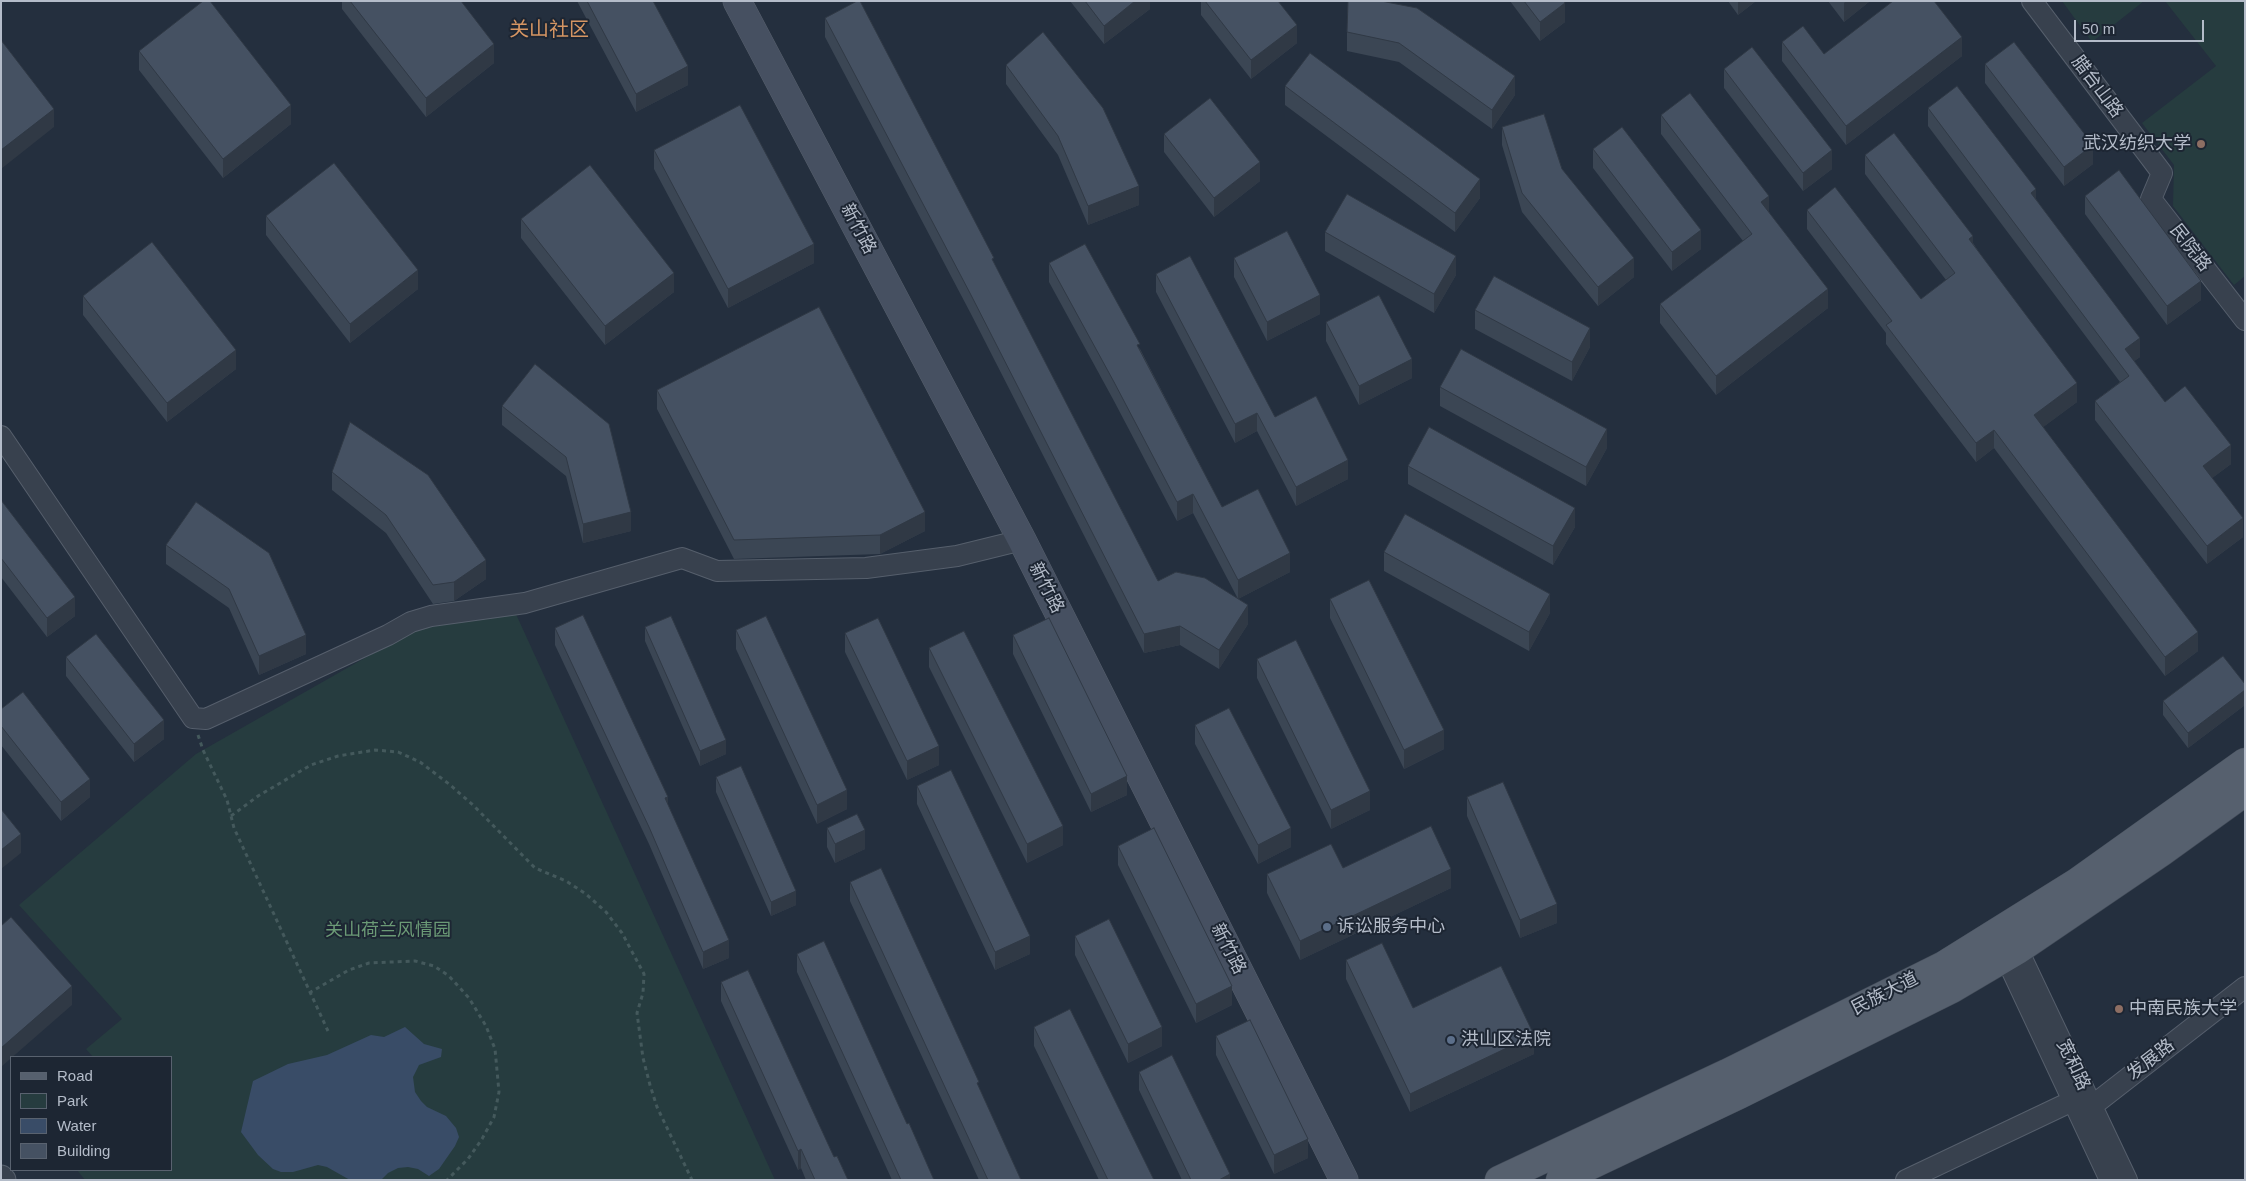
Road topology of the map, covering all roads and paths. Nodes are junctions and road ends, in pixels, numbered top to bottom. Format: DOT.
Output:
graph roads {
  1 [pos="737,1"];
  2 [pos="2032,1"];
  3 [pos="2162,174"];
  4 [pos="2245,320"];
  5 [pos="1,436"];
  6 [pos="1022,540"];
  7 [pos="193,718"];
  8 [pos="2245,762"];
  9 [pos="2245,792"];
  10 [pos="231,816"];
  11 [pos="2012,954"];
  12 [pos="2245,987"];
  13 [pos="309,993"];
  14 [pos="328,1031"];
  15 [pos="2083,1103"];
  16 [pos="447,1180"];
  17 [pos="692,1180"];
  18 [pos="1344,1180"];
  19 [pos="1499,1180"];
  20 [pos="1560,1180"];
  21 [pos="1906,1180"];
  22 [pos="2110,1180"];
  23 [pos="2127,1180"];
  1 -- 6 [label="main road, 新竹路"];
  2 -- 3 [label="street, 腊台山路"];
  3 -- 4 [label="street, 民院路"];
  5 -- 7 [label="street"];
  6 -- 7 [label="street"];
  6 -- 18 [label="main road, 新竹路"];
  7 -- 10 [label="path"];
  8 -- 19 [label="main road, 民族大道"];
  9 -- 11 [label="main road, 民族大道"];
  10 -- 13 [label="path"];
  10 -- 17 [label="path"];
  11 -- 15 [label="street, 宽和路"];
  11 -- 20 [label="main road, 民族大道"];
  12 -- 15 [label="street, 发展路"];
  13 -- 14 [label="path"];
  13 -- 16 [label="path"];
  15 -- 21 [label="street, 发展路"];
  15 -- 22 [label="street, 宽和路"];
  15 -- 23 [label="street, 宽和路"];
}
